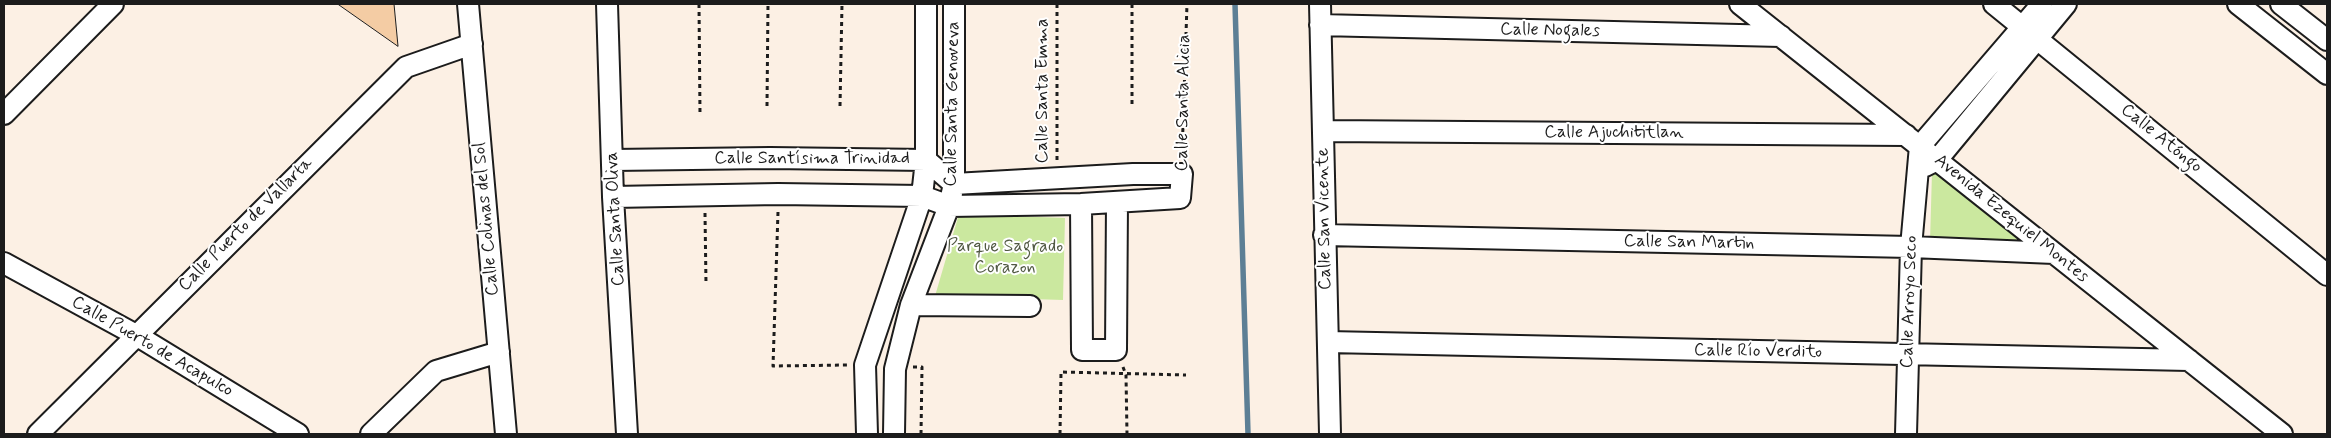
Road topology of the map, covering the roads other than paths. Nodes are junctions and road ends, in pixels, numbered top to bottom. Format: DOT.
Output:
graph roads {
  1 [pos="113,4"];
  2 [pos="468,4"];
  3 [pos="608,4"];
  4 [pos="926,4"];
  5 [pos="954,4"];
  6 [pos="1320,4"];
  7 [pos="1740,4"];
  8 [pos="1994,4"];
  9 [pos="2042,4"];
  10 [pos="2066,4"];
  11 [pos="2238,4"];
  12 [pos="2281,4"];
  13 [pos="1320,25"];
  14 [pos="2031,33"];
  15 [pos="1781,36"];
  16 [pos="2327,40"];
  17 [pos="472,44"];
  18 [pos="2327,74"];
  19 [pos="4,114"];
  20 [pos="1323,131"];
  21 [pos="1913,140"];
  22 [pos="613,160"];
  23 [pos="926,160"];
  24 [pos="1937,160"];
  25 [pos="1916,170"];
  26 [pos="954,184"];
  27 [pos="922,196"];
  28 [pos="613,197"];
  29 [pos="1176,199"];
  30 [pos="1117,202"];
  31 [pos="1081,204"];
  32 [pos="949,206"];
  33 [pos="1324,235"];
  34 [pos="1911,247"];
  35 [pos="2054,254"];
  36 [pos="4,263"];
  37 [pos="2327,275"];
  38 [pos="911,306"];
  39 [pos="1030,306"];
  40 [pos="136,335"];
  41 [pos="1328,342"];
  42 [pos="499,352"];
  43 [pos="1909,356"];
  44 [pos="2189,360"];
  45 [pos="38,434"];
  46 [pos="298,434"];
  47 [pos="371,434"];
  48 [pos="506,434"];
  49 [pos="627,434"];
  50 [pos="866,434"];
  51 [pos="894,434"];
  52 [pos="1330,434"];
  53 [pos="1906,434"];
  54 [pos="2282,434"];
  1 -- 19 [label="street"];
  2 -- 17 [label="street, Calle Colinas del Sol"];
  3 -- 22 [label="street, Calle Santa Oliva"];
  4 -- 23 [label="street, Calle Santa Genoveva"];
  5 -- 26 [label="street, Calle Santa Genoveva"];
  6 -- 13 [label="street, Calle San Vicente"];
  7 -- 15 [label="street, Avenida Ezequiel Montes"];
  8 -- 14 [label="street, Calle Atóngo"];
  9 -- 14 [label="street"];
  10 -- 14 [label="street"];
  11 -- 18 [label="street"];
  12 -- 16 [label="street"];
  13 -- 15 [label="street, Calle Nogales"];
  13 -- 20 [label="street, Calle San Vicente"];
  14 -- 21 [label="street"];
  14 -- 24 [label="street"];
  14 -- 37 [label="street, Calle Atóngo"];
  15 -- 21 [label="street, Avenida Ezequiel Montes"];
  17 -- 40 [label="street, Calle Puerto de Vallarta"];
  17 -- 42 [label="street, Calle Colinas del Sol"];
  20 -- 21 [label="street, Calle Ajuchititlan"];
  20 -- 33 [label="street, Calle San Vicente"];
  21 -- 24 [label="street, Avenida Ezequiel Montes"];
  21 -- 25 [label="street, Calle Arroyo Seco"];
  22 -- 23 [label="street, Calle Santísima Trinidad"];
  22 -- 28 [label="street, Calle Santa Oliva"];
  23 -- 26 [label="street, Calle Santísima Trinidad"];
  23 -- 27 [label="street, Calle Santa Genoveva"];
  24 -- 25 [label="street"];
  24 -- 35 [label="street, Avenida Ezequiel Montes"];
  25 -- 34 [label="street, Calle Arroyo Seco"];
  26 -- 29 [label="street, Calle Santa Alicia"];
  26 -- 32 [label="street, Calle Santa Genoveva"];
  27 -- 28 [label="street, Calle Santísima Trinidad"];
  27 -- 32 [label="street, Calle Santísima Trinidad"];
  27 -- 50 [label="street, Calle Santa Genoveva"];
  28 -- 49 [label="street, Calle Santa Oliva"];
  29 -- 30 [label="street, Calle Santísima Trinidad"];
  30 -- 31 [label="street, Calle Santísima Trinidad"];
  30 -- 31 [label="street"];
  31 -- 32 [label="street, Calle Santísima Trinidad"];
  32 -- 38 [label="street, Calle Santa Genoveva"];
  33 -- 34 [label="street, Calle San Martin"];
  33 -- 41 [label="street, Calle San Vicente"];
  34 -- 35 [label="street, Calle San Martin"];
  34 -- 43 [label="street, Calle Arroyo Seco"];
  35 -- 44 [label="street, Avenida Ezequiel Montes"];
  36 -- 40 [label="street, Calle Puerto de Acapulco"];
  38 -- 39 [label="street"];
  38 -- 51 [label="street, Calle Santa Genoveva"];
  40 -- 45 [label="street, Calle Puerto de Vallarta"];
  40 -- 46 [label="street, Calle Puerto de Acapulco"];
  41 -- 43 [label="street, Calle Río Verdito"];
  41 -- 52 [label="street, Calle San Vicente"];
  42 -- 47 [label="street"];
  42 -- 48 [label="street, Calle Colinas del Sol"];
  43 -- 44 [label="street, Calle Río Verdito"];
  43 -- 53 [label="street, Calle Arroyo Seco"];
  44 -- 54 [label="street, Avenida Ezequiel Montes"];
}
